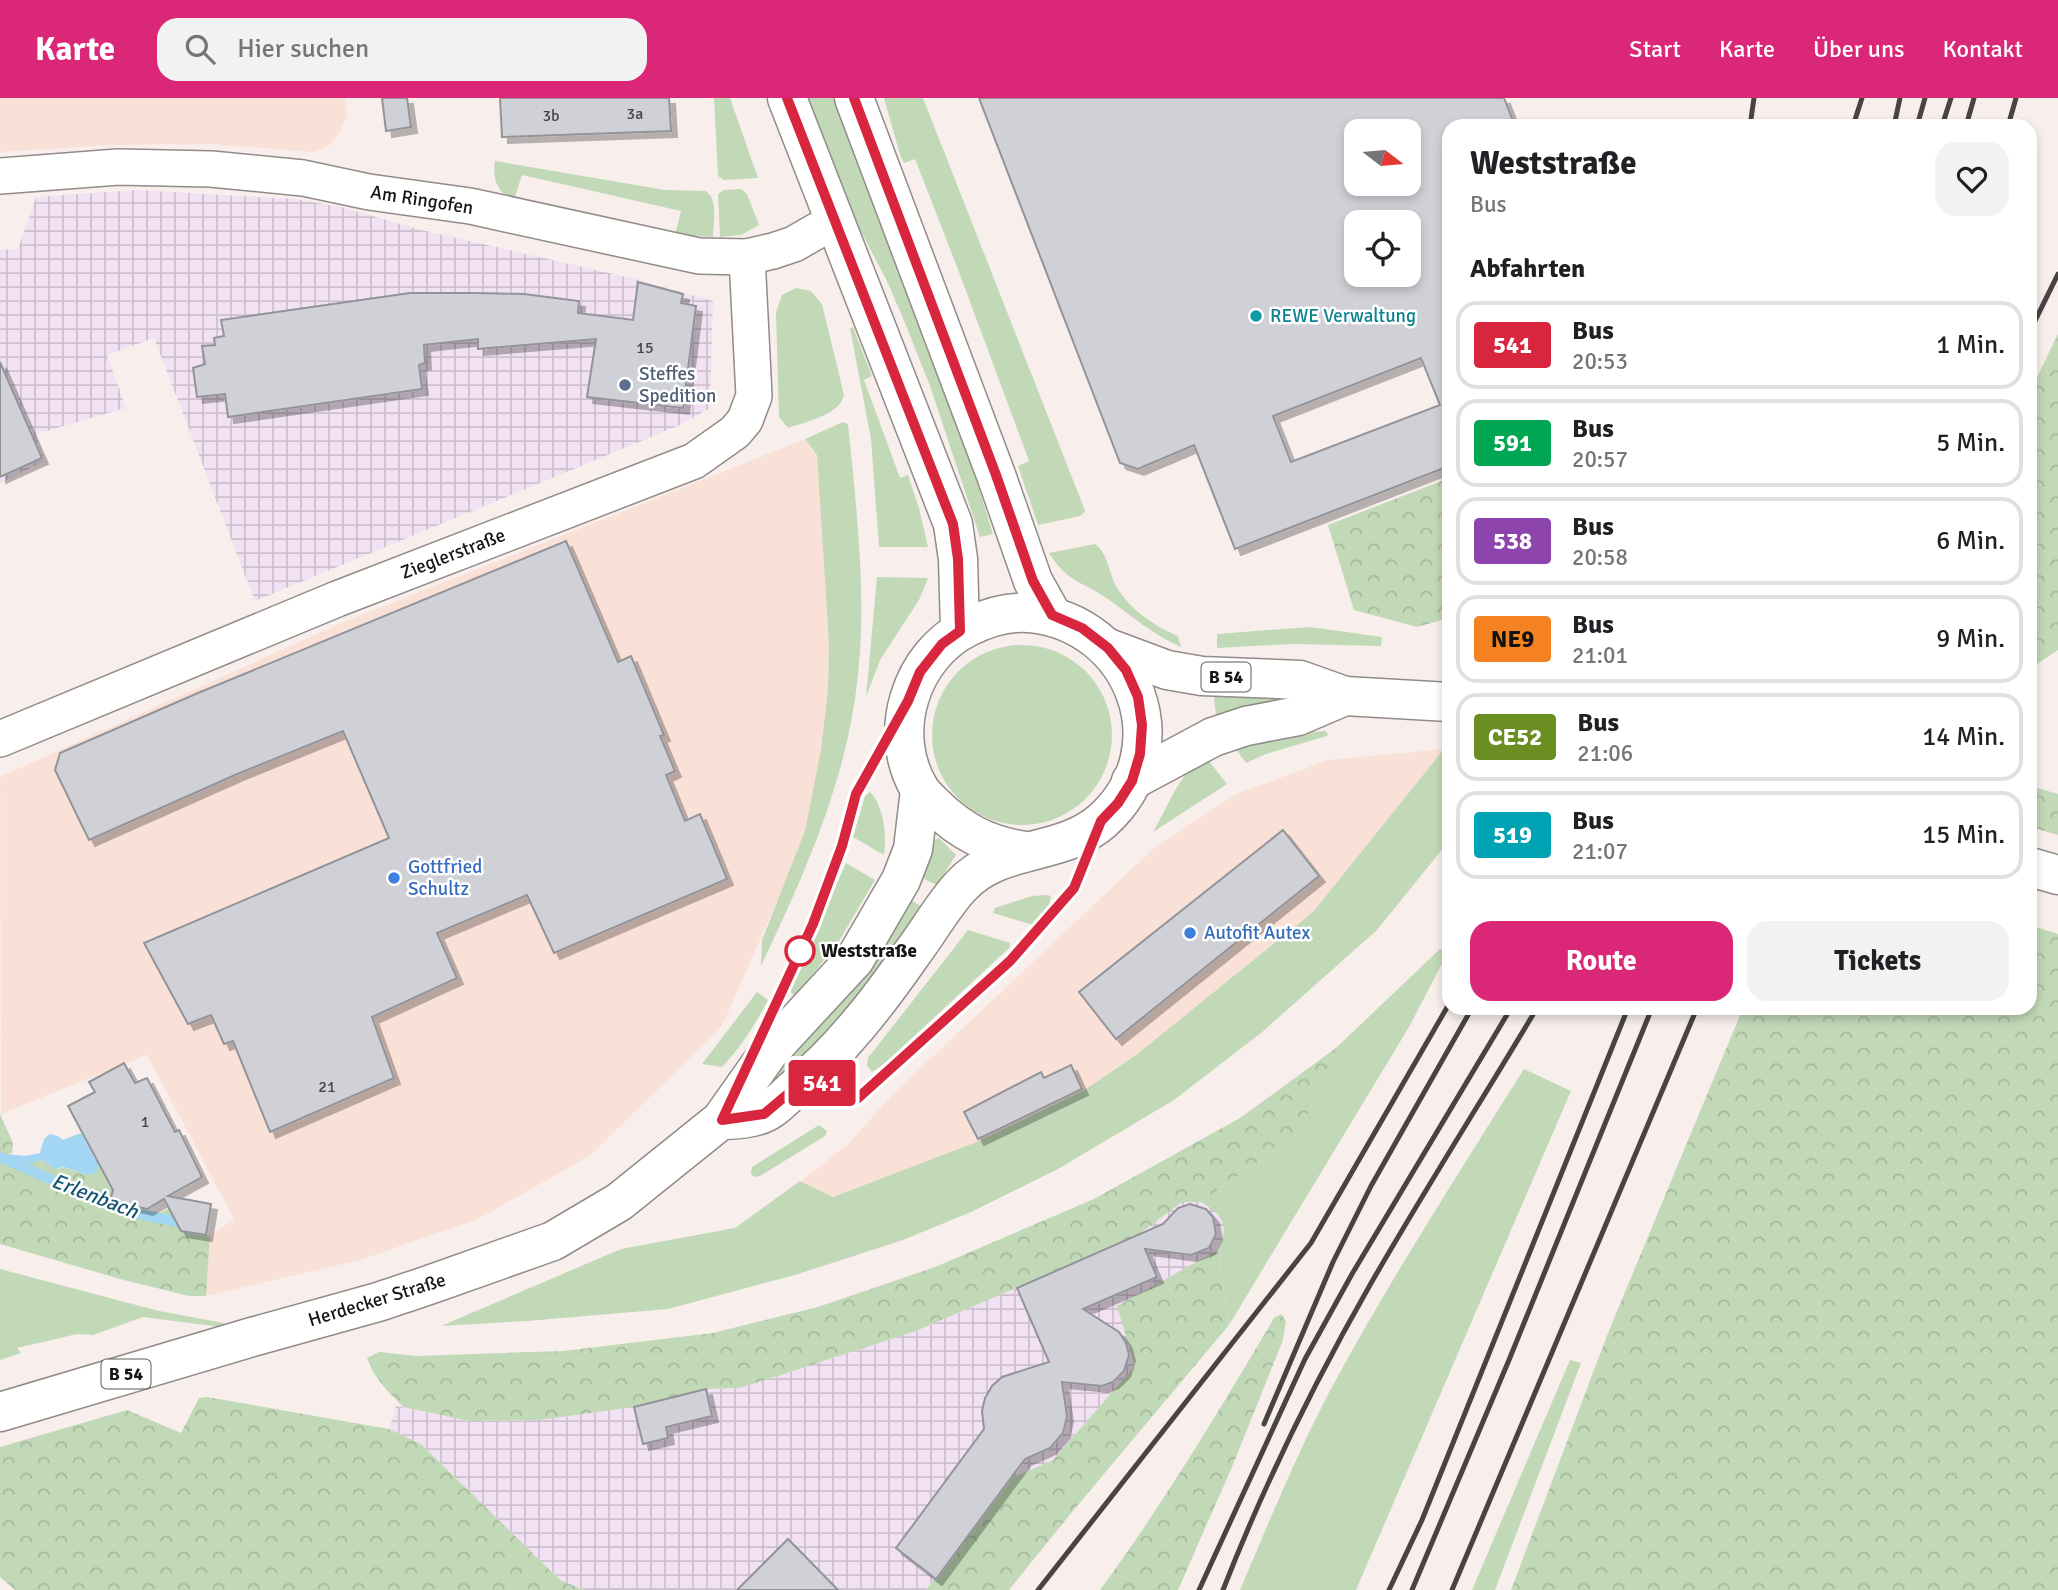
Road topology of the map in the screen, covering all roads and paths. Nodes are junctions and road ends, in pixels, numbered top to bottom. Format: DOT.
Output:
graph roads {
  1 [pos="787,98"];
  2 [pos="854,98"];
  3 [pos="0,176"];
  4 [pos="834,222"];
  5 [pos="747,257"];
  6 [pos="1052,615"];
  7 [pos="960,631"];
  8 [pos="1108,648"];
  9 [pos="1345,696"];
  10 [pos="1442,702"];
  11 [pos="0,739"];
  12 [pos="1132,781"];
  13 [pos="920,790"];
  14 [pos="1027,851"];
  15 [pos="2037,869"];
  16 [pos="2058,875"];
  17 [pos="722,1120"];
  18 [pos="0,1412"];
  1 -- 4 [label="main road"];
  2 -- 6 [label="main road"];
  3 -- 5 [label="street, Am Ringofen"];
  4 -- 5 [label="street, Am Ringofen"];
  4 -- 7 [label="main road"];
  5 -- 11 [label="street, Zieglerstraße"];
  6 -- 7 [label="main road, Herdecker Straße / B 54"];
  6 -- 8 [label="main road, Herdecker Straße / B 54"];
  7 -- 13 [label="main road, Herdecker Straße / B 54"];
  8 -- 9 [label="main road, Herdecker Straße / B 54"];
  8 -- 12 [label="main road, Herdecker Straße / B 54"];
  9 -- 10 [label="main road, Herdecker Straße / B 54"];
  9 -- 12 [label="main road, Herdecker Straße / B 54"];
  12 -- 14 [label="main road, Herdecker Straße / B 54"];
  13 -- 14 [label="main road, Herdecker Straße / B 54"];
  13 -- 17 [label="main road, Herdecker Straße / B 54"];
  14 -- 17 [label="main road, Herdecker Straße / B 54"];
  15 -- 16 [label="main road"];
  17 -- 18 [label="main road, Herdecker Straße / B 54"];
}
